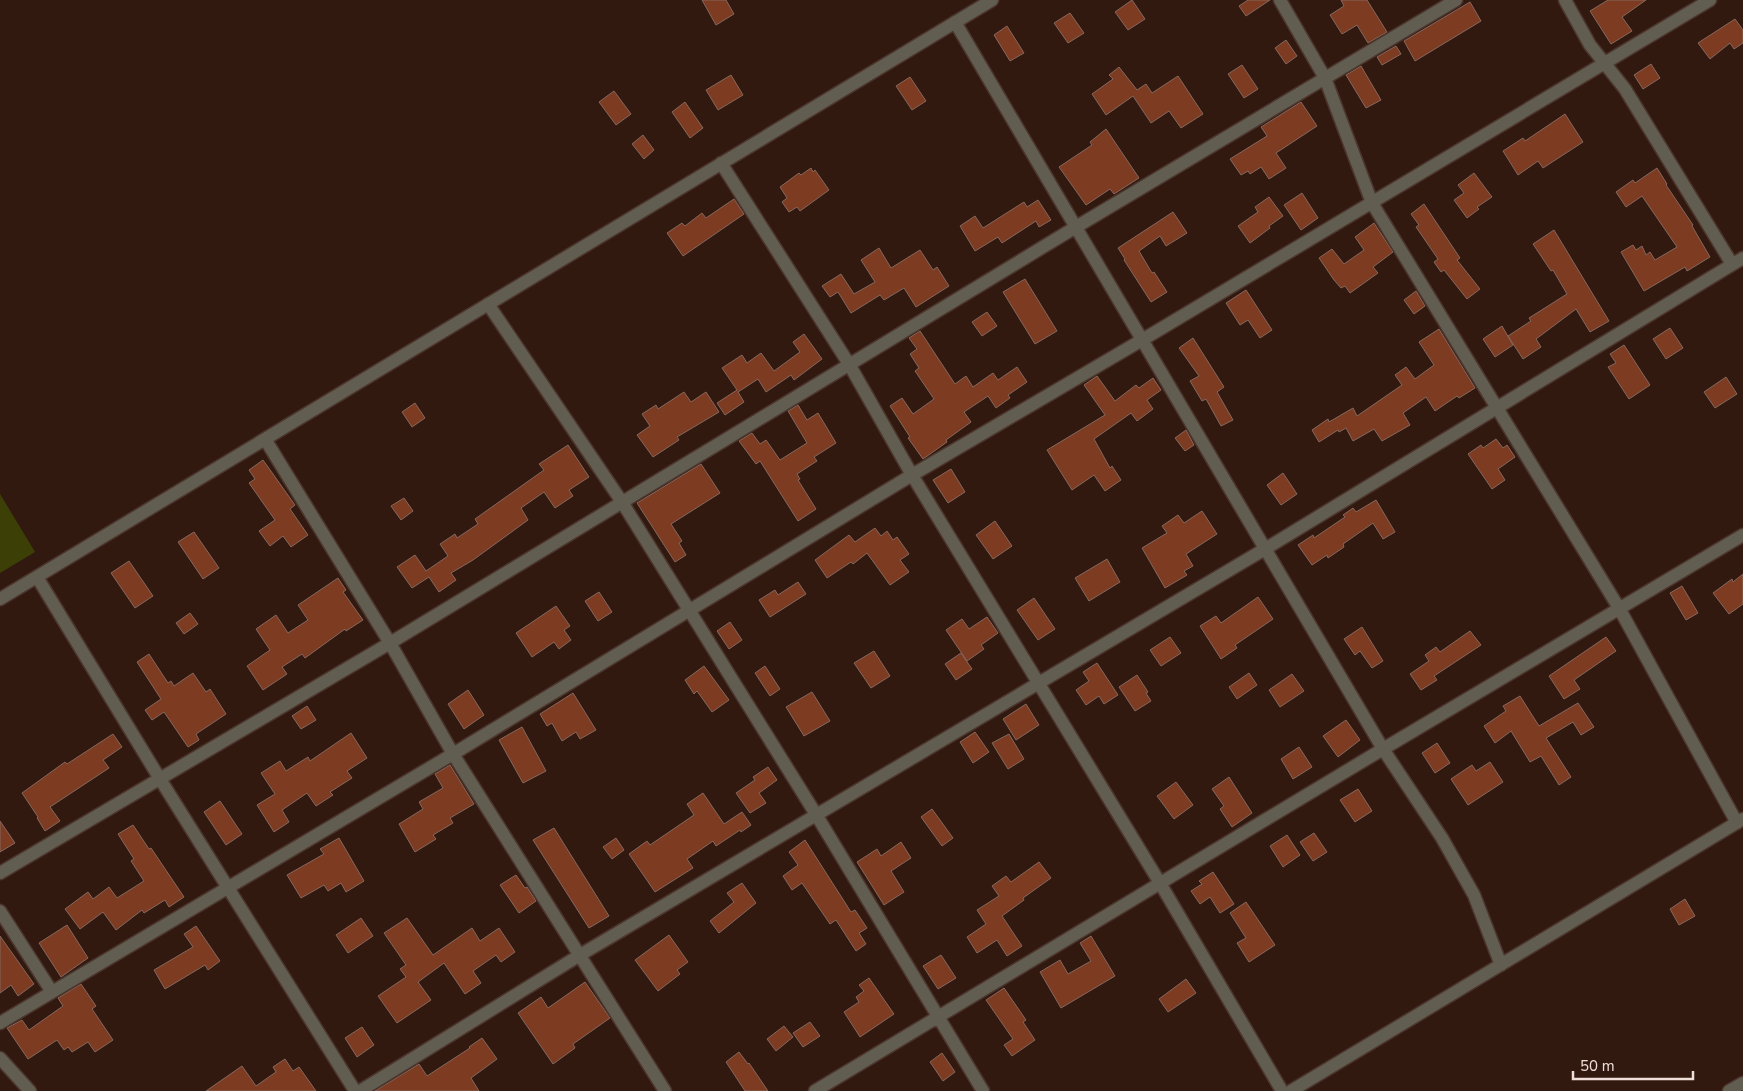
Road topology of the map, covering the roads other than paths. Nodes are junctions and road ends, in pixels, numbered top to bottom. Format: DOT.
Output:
graph roads {
  1 [pos="992,0"];
  2 [pos="1280,0"];
  3 [pos="1456,0"];
  4 [pos="1565,0"];
  5 [pos="1710,0"];
  6 [pos="954,22"];
  7 [pos="1604,63"];
  8 [pos="1325,78"];
  9 [pos="721,163"];
  10 [pos="1372,203"];
  11 [pos="1076,227"];
  12 [pos="1743,258"];
  13 [pos="1732,264"];
  14 [pos="488,304"];
  15 [pos="1142,340"];
  16 [pos="849,364"];
  17 [pos="1497,408"];
  18 [pos="265,439"];
  19 [pos="912,475"];
  20 [pos="622,502"];
  21 [pos="1743,535"];
  22 [pos="1265,549"];
  23 [pos="37,577"];
  24 [pos="0,599"];
  25 [pos="1619,608"];
  26 [pos="688,610"];
  27 [pos="390,643"];
  28 [pos="1039,684"];
  29 [pos="1383,749"];
  30 [pos="453,754"];
  31 [pos="160,779"];
  32 [pos="817,816"];
  33 [pos="1740,821"];
  34 [pos="0,873"];
  35 [pos="1160,883"];
  36 [pos="228,887"];
  37 [pos="0,911"];
  38 [pos="580,956"];
  39 [pos="1501,965"];
  40 [pos="52,992"];
  41 [pos="938,1017"];
  42 [pos="0,1023"];
  43 [pos="0,1058"];
  44 [pos="1743,1083"];
  45 [pos="30,1091"];
  46 [pos="355,1091"];
  47 [pos="360,1091"];
  48 [pos="665,1091"];
  49 [pos="815,1091"];
  50 [pos="983,1091"];
  51 [pos="1282,1091"];
  52 [pos="1291,1091"];
  53 [pos="1729,1091"];
  1 -- 6 [label="street"];
  2 -- 8 [label="street"];
  3 -- 8 [label="street"];
  4 -- 7 [label="street"];
  5 -- 7 [label="street"];
  6 -- 9 [label="street"];
  6 -- 11 [label="street"];
  7 -- 10 [label="street"];
  7 -- 13 [label="street"];
  8 -- 10 [label="street"];
  8 -- 11 [label="street"];
  9 -- 14 [label="street"];
  9 -- 16 [label="street"];
  10 -- 15 [label="street"];
  10 -- 17 [label="street"];
  11 -- 15 [label="street"];
  11 -- 16 [label="street"];
  12 -- 13 [label="street"];
  13 -- 17 [label="street"];
  14 -- 18 [label="street"];
  14 -- 20 [label="street"];
  15 -- 19 [label="street"];
  15 -- 22 [label="street"];
  16 -- 19 [label="street"];
  16 -- 20 [label="street"];
  17 -- 22 [label="street"];
  17 -- 25 [label="street"];
  18 -- 23 [label="street"];
  18 -- 27 [label="street"];
  19 -- 26 [label="street"];
  19 -- 28 [label="street"];
  20 -- 26 [label="street"];
  20 -- 27 [label="street"];
  21 -- 25 [label="street"];
  22 -- 28 [label="street"];
  22 -- 29 [label="street"];
  23 -- 24 [label="street"];
  23 -- 31 [label="street"];
  25 -- 29 [label="street"];
  25 -- 33 [label="street"];
  26 -- 30 [label="street"];
  26 -- 32 [label="street"];
  27 -- 30 [label="street"];
  27 -- 31 [label="street"];
  28 -- 32 [label="street"];
  28 -- 35 [label="street"];
  29 -- 35 [label="street"];
  29 -- 39 [label="street"];
  30 -- 36 [label="street"];
  30 -- 38 [label="street"];
  31 -- 34 [label="street"];
  31 -- 36 [label="street"];
  32 -- 38 [label="street"];
  32 -- 41 [label="street"];
  33 -- 39 [label="street"];
  35 -- 41 [label="street"];
  35 -- 51 [label="street"];
  36 -- 40 [label="street"];
  36 -- 46 [label="street"];
  37 -- 40 [label="street"];
  38 -- 47 [label="street"];
  38 -- 48 [label="street"];
  39 -- 52 [label="street"];
  40 -- 42 [label="street"];
  41 -- 49 [label="street"];
  41 -- 50 [label="street"];
  43 -- 45 [label="street"];
  44 -- 53 [label="street"];
}
